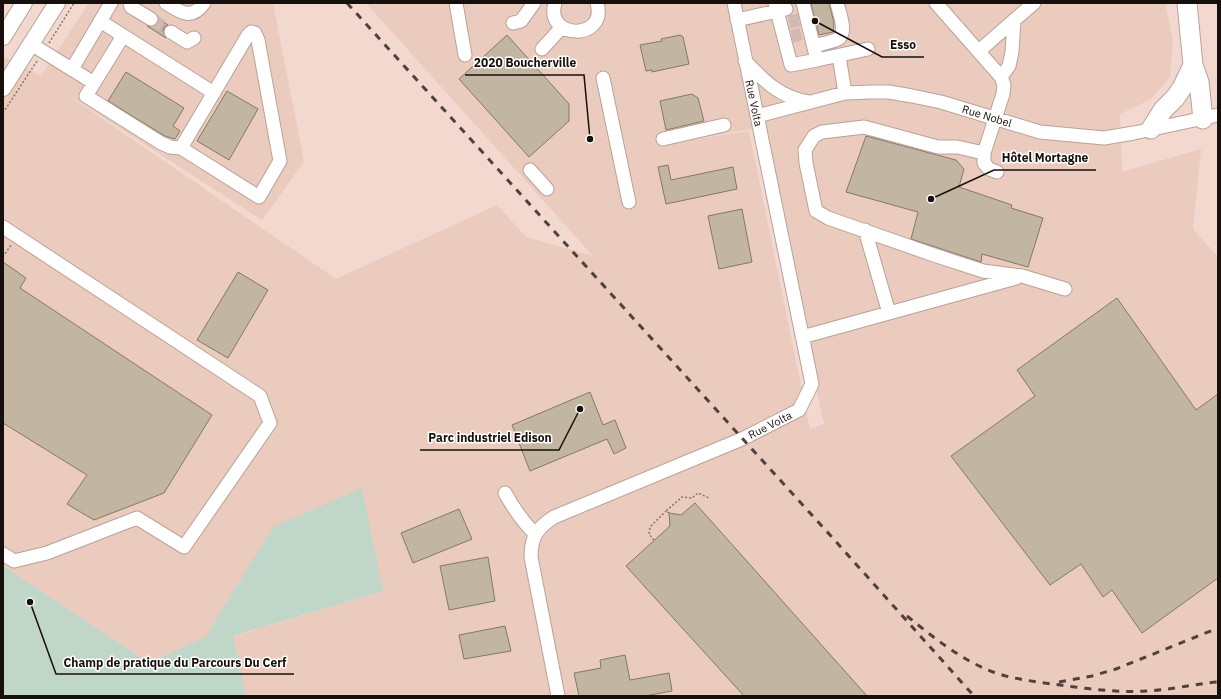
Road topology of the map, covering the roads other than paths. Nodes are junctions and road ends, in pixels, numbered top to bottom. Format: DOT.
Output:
graph roads {
  1 [pos="24,3"];
  2 [pos="57,3"];
  3 [pos="111,3"];
  4 [pos="130,3"];
  5 [pos="166,3"];
  6 [pos="179,3"];
  7 [pos="204,3"];
  8 [pos="456,3"];
  9 [pos="534,3"];
  10 [pos="555,3"];
  11 [pos="734,3"];
  12 [pos="837,3"];
  13 [pos="936,3"];
  14 [pos="1034,3"];
  15 [pos="1187,3"];
  16 [pos="600,4"];
  17 [pos="792,12"];
  18 [pos="195,13"];
  19 [pos="151,20"];
  20 [pos="737,20"];
  21 [pos="1014,21"];
  22 [pos="100,22"];
  23 [pos="513,23"];
  24 [pos="562,27"];
  25 [pos="171,32"];
  26 [pos="797,35"];
  27 [pos="123,36"];
  28 [pos="3,37"];
  29 [pos="190,40"];
  30 [pos="814,46"];
  31 [pos="542,48"];
  32 [pos="868,49"];
  33 [pos="35,50"];
  34 [pos="979,51"];
  35 [pos="465,55"];
  36 [pos="839,56"];
  37 [pos="817,60"];
  38 [pos="745,61"];
  39 [pos="1192,65"];
  40 [pos="72,69"];
  41 [pos="1001,77"];
  42 [pos="603,78"];
  43 [pos="94,83"];
  44 [pos="3,88"];
  45 [pos="214,93"];
  46 [pos="846,93"];
  47 [pos="811,103"];
  48 [pos="757,116"];
  49 [pos="1211,117"];
  50 [pos="996,120"];
  51 [pos="724,126"];
  52 [pos="1151,129"];
  53 [pos="663,139"];
  54 [pos="181,148"];
  55 [pos="984,152"];
  56 [pos="530,170"];
  57 [pos="997,172"];
  58 [pos="547,189"];
  59 [pos="629,202"];
  60 [pos="3,227"];
  61 [pos="865,230"];
  62 [pos="1022,276"];
  63 [pos="1065,289"];
  64 [pos="889,313"];
  65 [pos="802,337"];
  66 [pos="505,493"];
  67 [pos="535,534"];
  68 [pos="3,554"];
  69 [pos="558,696"];
  1 -- 28 [label="main road"];
  2 -- 33 [label="main road"];
  3 -- 22 [label="street"];
  4 -- 19 [label="street"];
  5 -- 18 [label="street"];
  6 -- 18 [label="street"];
  7 -- 18 [label="street"];
  8 -- 35 [label="street"];
  9 -- 23 [label="street"];
  10 -- 24 [label="street"];
  11 -- 20 [label="street, Rue Volta"];
  12 -- 30 [label="street"];
  13 -- 34 [label="street"];
  14 -- 21 [label="street"];
  15 -- 39 [label="highway"];
  16 -- 24 [label="street"];
  17 -- 20 [label="street"];
  17 -- 26 [label="street"];
  17 -- 26 [label="street"];
  20 -- 38 [label="street, Rue Volta"];
  21 -- 34 [label="street"];
  21 -- 41 [label="street"];
  22 -- 27 [label="street"];
  22 -- 40 [label="street"];
  24 -- 31 [label="street"];
  25 -- 29 [label="street"];
  26 -- 30 [label="street"];
  26 -- 37 [label="street"];
  27 -- 43 [label="street"];
  27 -- 45 [label="street"];
  30 -- 37 [label="street"];
  32 -- 36 [label="street"];
  33 -- 40 [label="street"];
  33 -- 44 [label="main road"];
  34 -- 41 [label="street"];
  36 -- 37 [label="street"];
  36 -- 46 [label="street"];
  38 -- 47 [label="street"];
  38 -- 48 [label="street, Rue Volta"];
  39 -- 49 [label="highway"];
  39 -- 52 [label="highway"];
  40 -- 43 [label="street"];
  41 -- 50 [label="street"];
  42 -- 59 [label="street"];
  43 -- 54 [label="street"];
  45 -- 54 [label="street"];
  45 -- 54 [label="street"];
  46 -- 47 [label="street, Rue Nobel"];
  46 -- 50 [label="street, Rue Nobel"];
  47 -- 48 [label="street, Rue Nobel"];
  48 -- 65 [label="street, Rue Volta"];
  49 -- 52 [label="street, Rue Nobel"];
  50 -- 52 [label="street, Rue Nobel"];
  50 -- 55 [label="street"];
  51 -- 53 [label="street"];
  55 -- 57 [label="street"];
  55 -- 61 [label="street"];
  56 -- 58 [label="street"];
  60 -- 68 [label="street"];
  61 -- 62 [label="street"];
  61 -- 64 [label="street"];
  62 -- 63 [label="street"];
  62 -- 64 [label="street"];
  64 -- 65 [label="street"];
  65 -- 67 [label="street, Rue Volta"];
  66 -- 67 [label="street"];
  67 -- 69 [label="street"];
}
